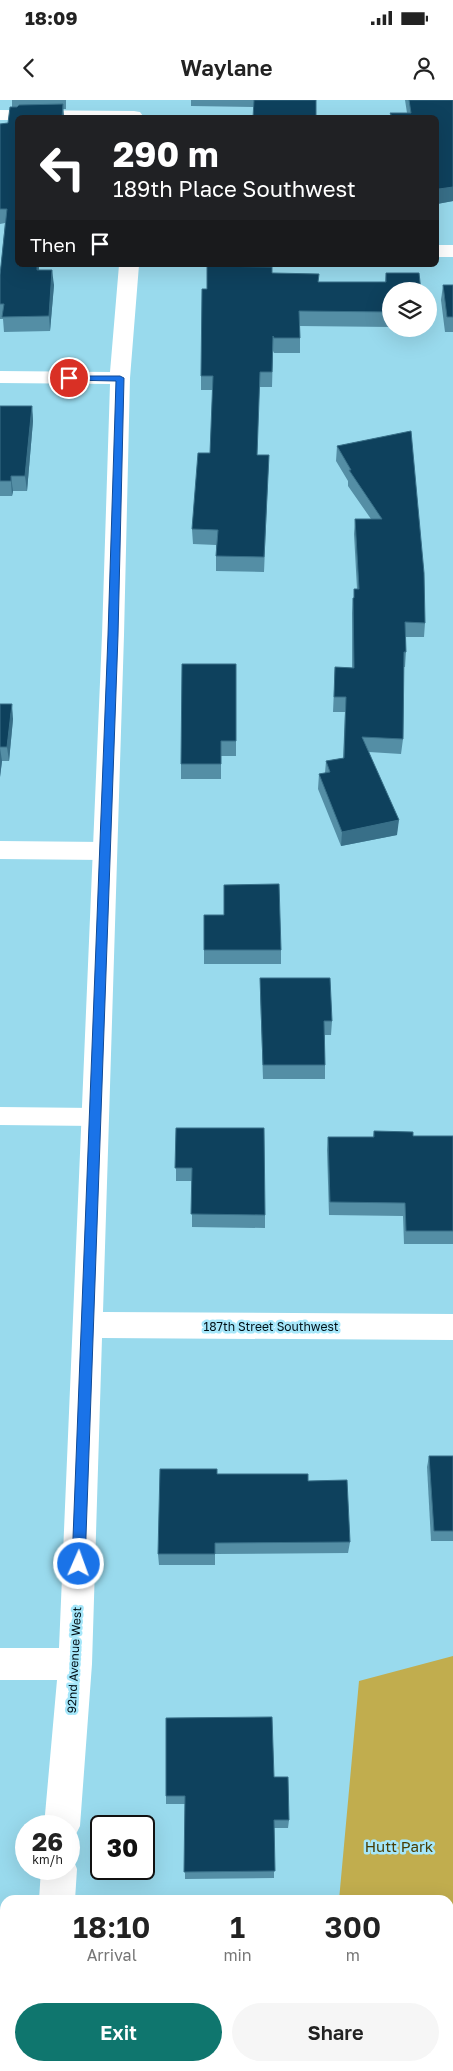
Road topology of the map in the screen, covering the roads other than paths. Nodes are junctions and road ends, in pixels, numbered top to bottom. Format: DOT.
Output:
graph roads {
  1 [pos="135,111"];
  2 [pos="0,115"];
  3 [pos="439,251"];
  4 [pos="453,251"];
  5 [pos="129,267"];
  6 [pos="0,377"];
  7 [pos="120,378"];
  8 [pos="0,850"];
  9 [pos="104,851"];
  10 [pos="0,1116"];
  11 [pos="95,1117"];
  12 [pos="88,1325"];
  13 [pos="453,1327"];
  14 [pos="0,1664"];
  15 [pos="75,1664"];
  16 [pos="63,1815"];
  17 [pos="58,1880"];
  18 [pos="57,1895"];
  1 -- 2 [label="street"];
  3 -- 4 [label="street"];
  5 -- 7 [label="street, 92nd Avenue West"];
  6 -- 7 [label="street"];
  7 -- 9 [label="street, 92nd Avenue West"];
  8 -- 9 [label="street"];
  9 -- 11 [label="street, 92nd Avenue West"];
  10 -- 11 [label="lane"];
  11 -- 12 [label="street, 92nd Avenue West"];
  12 -- 13 [label="street, 187th Street Southwest"];
  12 -- 15 [label="street, 92nd Avenue West"];
  14 -- 15 [label="street"];
  15 -- 16 [label="street, 92nd Avenue West"];
  17 -- 18 [label="street"];
}
